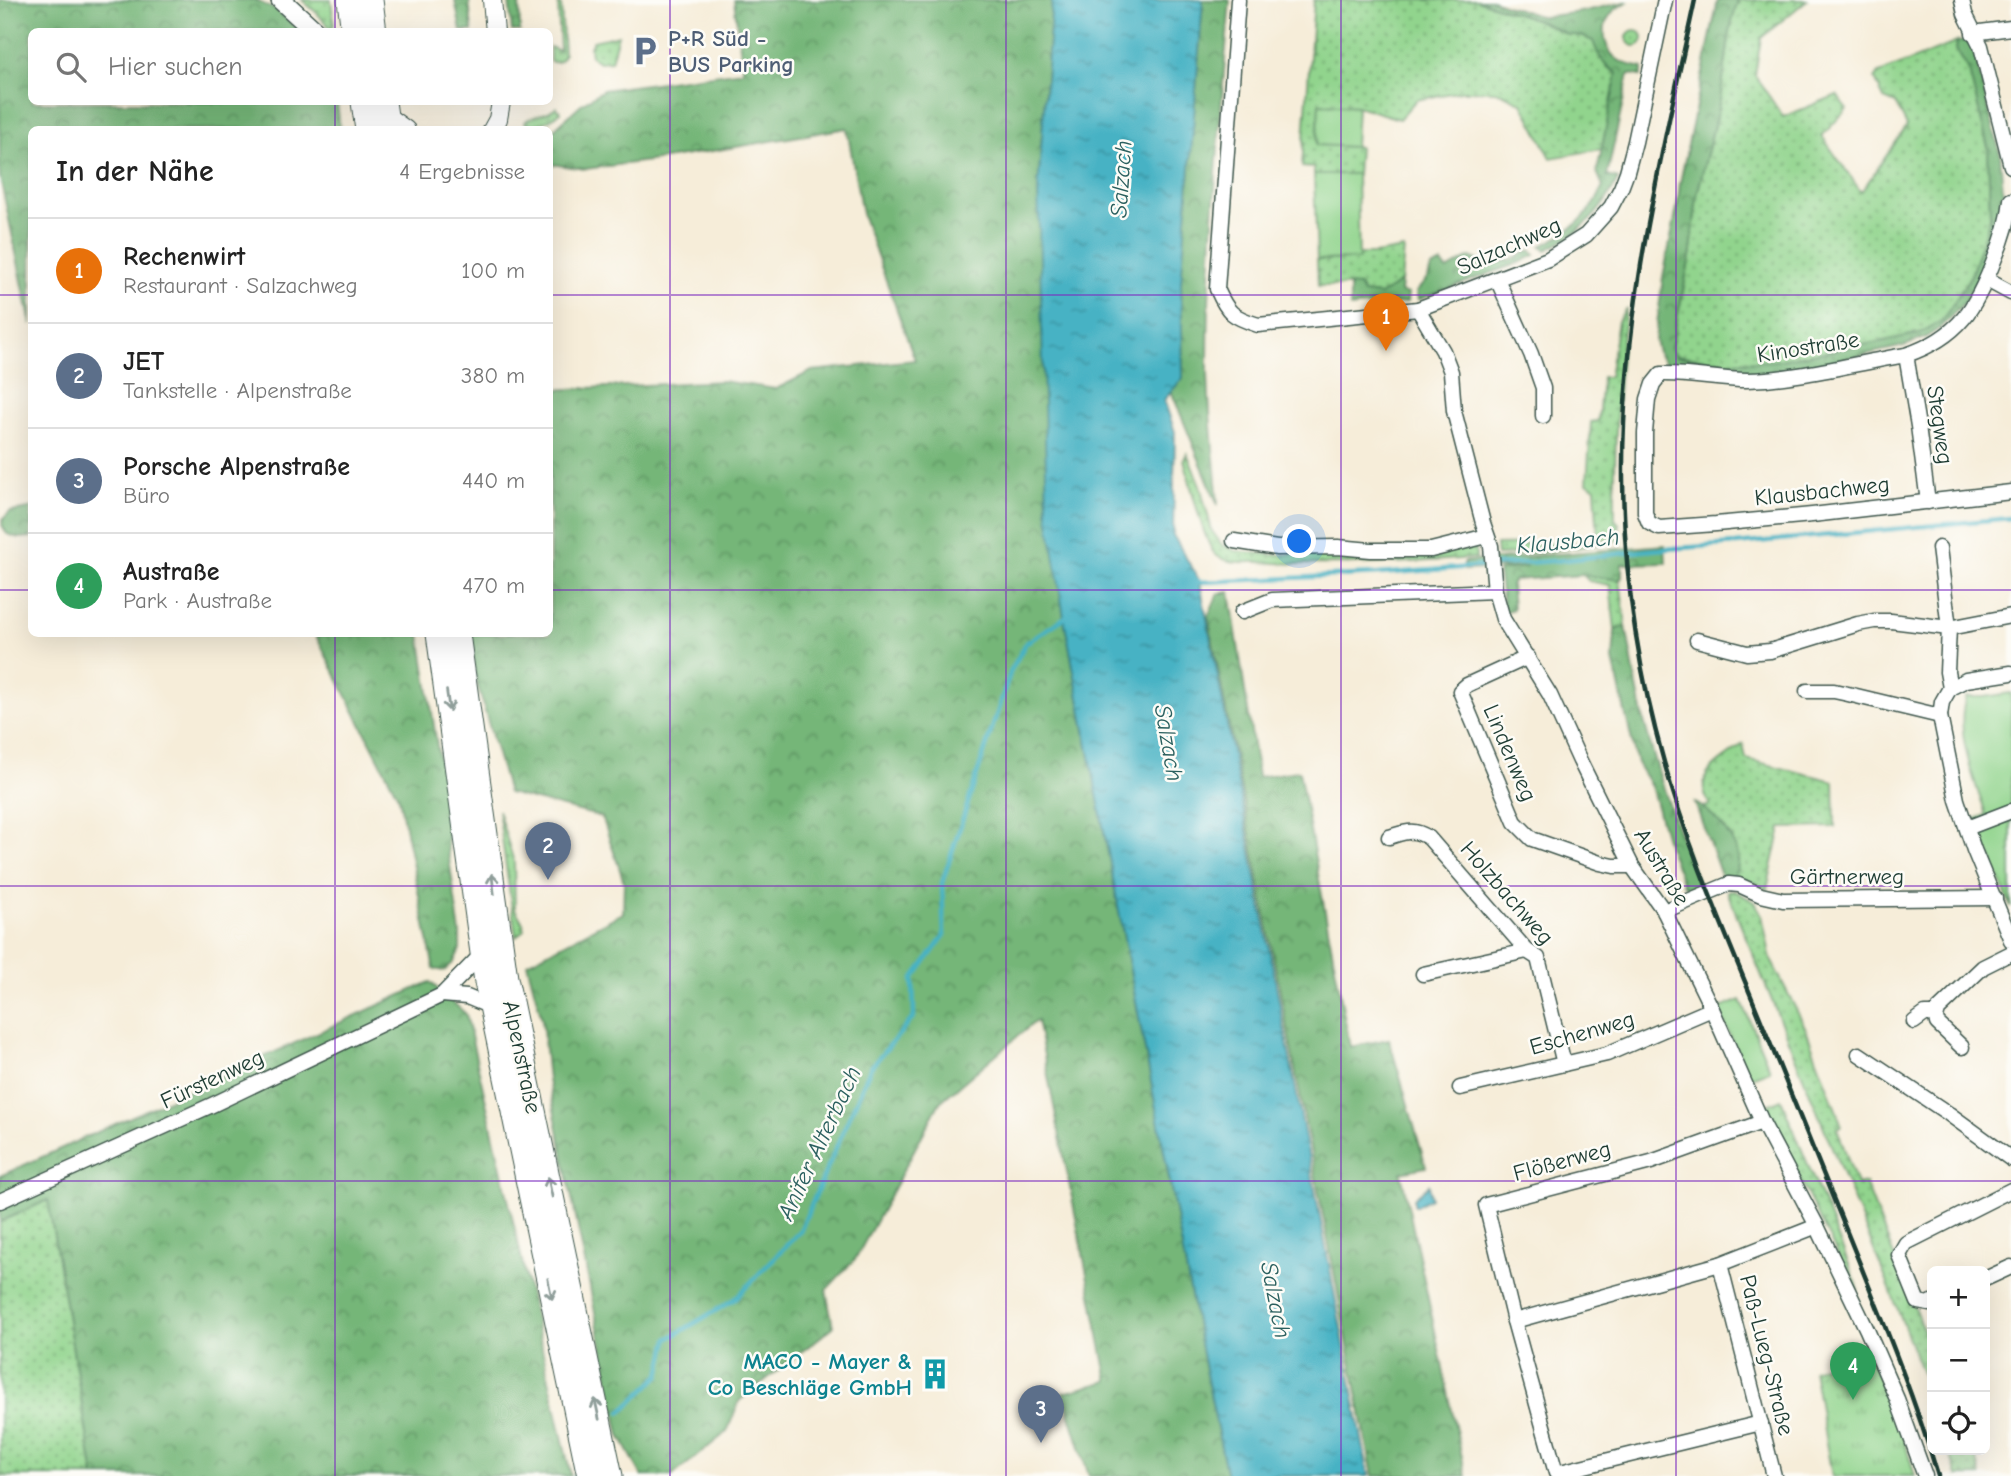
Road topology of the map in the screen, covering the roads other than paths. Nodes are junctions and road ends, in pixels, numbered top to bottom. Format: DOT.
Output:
graph roads {
  1 [pos="281,0"];
  2 [pos="349,0"];
  3 [pos="371,0"];
  4 [pos="492,0"];
  5 [pos="1238,0"];
  6 [pos="1665,0"];
  7 [pos="1962,0"];
  8 [pos="312,28"];
  9 [pos="352,28"];
  10 [pos="374,28"];
  11 [pos="495,28"];
  12 [pos="2011,28"];
  13 [pos="1973,33"];
  14 [pos="500,105"];
  15 [pos="374,109"];
  16 [pos="368,126"];
  17 [pos="400,126"];
  18 [pos="494,126"];
  19 [pos="2011,166"];
  20 [pos="2011,200"];
  21 [pos="1497,279"];
  22 [pos="1987,280"];
  23 [pos="2011,292"];
  24 [pos="1418,309"];
  25 [pos="1906,355"];
  26 [pos="1544,416"];
  27 [pos="2011,492"];
  28 [pos="1928,502"];
  29 [pos="1645,513"];
  30 [pos="1234,541"];
  31 [pos="1489,541"];
  32 [pos="1939,548"];
  33 [pos="1495,588"];
  34 [pos="1242,612"];
  35 [pos="2011,616"];
  36 [pos="1949,628"];
  37 [pos="438,637"];
  38 [pos="458,637"];
  39 [pos="1697,640"];
  40 [pos="1528,657"];
  41 [pos="2011,673"];
  42 [pos="1950,688"];
  43 [pos="1807,691"];
  44 [pos="1940,716"];
  45 [pos="2011,811"];
  46 [pos="1967,828"];
  47 [pos="1389,837"];
  48 [pos="1632,866"];
  49 [pos="1995,898"];
  50 [pos="1664,911"];
  51 [pos="2011,940"];
  52 [pos="1527,951"];
  53 [pos="2011,953"];
  54 [pos="482,954"];
  55 [pos="1423,974"];
  56 [pos="442,995"];
  57 [pos="491,1007"];
  58 [pos="1712,1009"];
  59 [pos="1936,1014"];
  60 [pos="1914,1022"];
  61 [pos="1962,1047"];
  62 [pos="1859,1054"];
  63 [pos="1564,1064"];
  64 [pos="1460,1088"];
  65 [pos="1762,1122"];
  66 [pos="2011,1159"];
  67 [pos="2011,1190"];
  68 [pos="0,1200"];
  69 [pos="1817,1226"];
  70 [pos="1720,1264"];
  71 [pos="2011,1267"];
  72 [pos="1990,1277"];
  73 [pos="1927,1304"];
  74 [pos="1514,1321"];
  75 [pos="1761,1423"];
  76 [pos="589,1476"];
  77 [pos="611,1476"];
  78 [pos="1774,1476"];
  79 [pos="1925,1476"];
  1 -- 8 [label="main road"];
  2 -- 9 [label="main road"];
  3 -- 10 [label="main road"];
  4 -- 11 [label="street"];
  5 -- 24 [label="street, Salzachweg"];
  6 -- 21 [label="street, Salzachweg"];
  7 -- 13 [label="street"];
  12 -- 13 [label="street"];
  13 -- 19 [label="street"];
  14 -- 18 [label="street"];
  15 -- 16 [label="main road"];
  15 -- 17 [label="street"];
  20 -- 22 [label="street, Kinostraße"];
  21 -- 24 [label="street, Salzachweg"];
  21 -- 26 [label="street"];
  22 -- 23 [label="street"];
  22 -- 25 [label="street, Kinostraße"];
  24 -- 31 [label="street, Austraße"];
  25 -- 28 [label="street, Stegweg"];
  25 -- 29 [label="street, Kinostraße"];
  27 -- 28 [label="street, Klausbachweg"];
  28 -- 29 [label="street, Klausbachweg"];
  30 -- 31 [label="street"];
  31 -- 33 [label="street, Austraße"];
  32 -- 36 [label="street"];
  33 -- 34 [label="street"];
  33 -- 40 [label="street, Austraße"];
  35 -- 36 [label="street"];
  36 -- 39 [label="street"];
  36 -- 42 [label="street"];
  37 -- 54 [label="main road, Alpenstraße, one-way"];
  77 -- 38 [label="main road, Alpenstraße, one-way"];
  40 -- 48 [label="street, Austraße"];
  40 -- 48 [label="street, Lindenweg"];
  41 -- 42 [label="street"];
  42 -- 44 [label="street"];
  43 -- 44 [label="street"];
  44 -- 46 [label="street"];
  45 -- 46 [label="street"];
  46 -- 49 [label="street"];
  47 -- 52 [label="street, Holzbachweg"];
  48 -- 50 [label="street, Austraße"];
  49 -- 50 [label="street, Gärtnerweg"];
  49 -- 51 [label="street"];
  50 -- 58 [label="street, Austraße"];
  52 -- 55 [label="street"];
  52 -- 63 [label="street, Holzbachweg"];
  53 -- 59 [label="street"];
  54 -- 56 [label="street, Fürstenweg"];
  54 -- 57 [label="main road, Alpenstraße"];
  56 -- 57 [label="street"];
  56 -- 68 [label="street, Fürstenweg"];
  57 -- 76 [label="main road, Alpenstraße, one-way"];
  58 -- 63 [label="street, Eschenweg"];
  58 -- 65 [label="street, Austraße"];
  59 -- 60 [label="street"];
  59 -- 61 [label="street"];
  62 -- 66 [label="street"];
  63 -- 64 [label="street, Eschenweg"];
  65 -- 69 [label="street, Austraße"];
  65 -- 74 [label="street, Flößerweg"];
  67 -- 73 [label="street"];
  69 -- 70 [label="street, Paß-Lueg-Straße"];
  69 -- 79 [label="street, Austraße"];
  70 -- 74 [label="street"];
  70 -- 75 [label="street, Paß-Lueg-Straße"];
  71 -- 72 [label="street"];
  74 -- 75 [label="street"];
  75 -- 78 [label="street, Paß-Lueg-Straße"];
}
